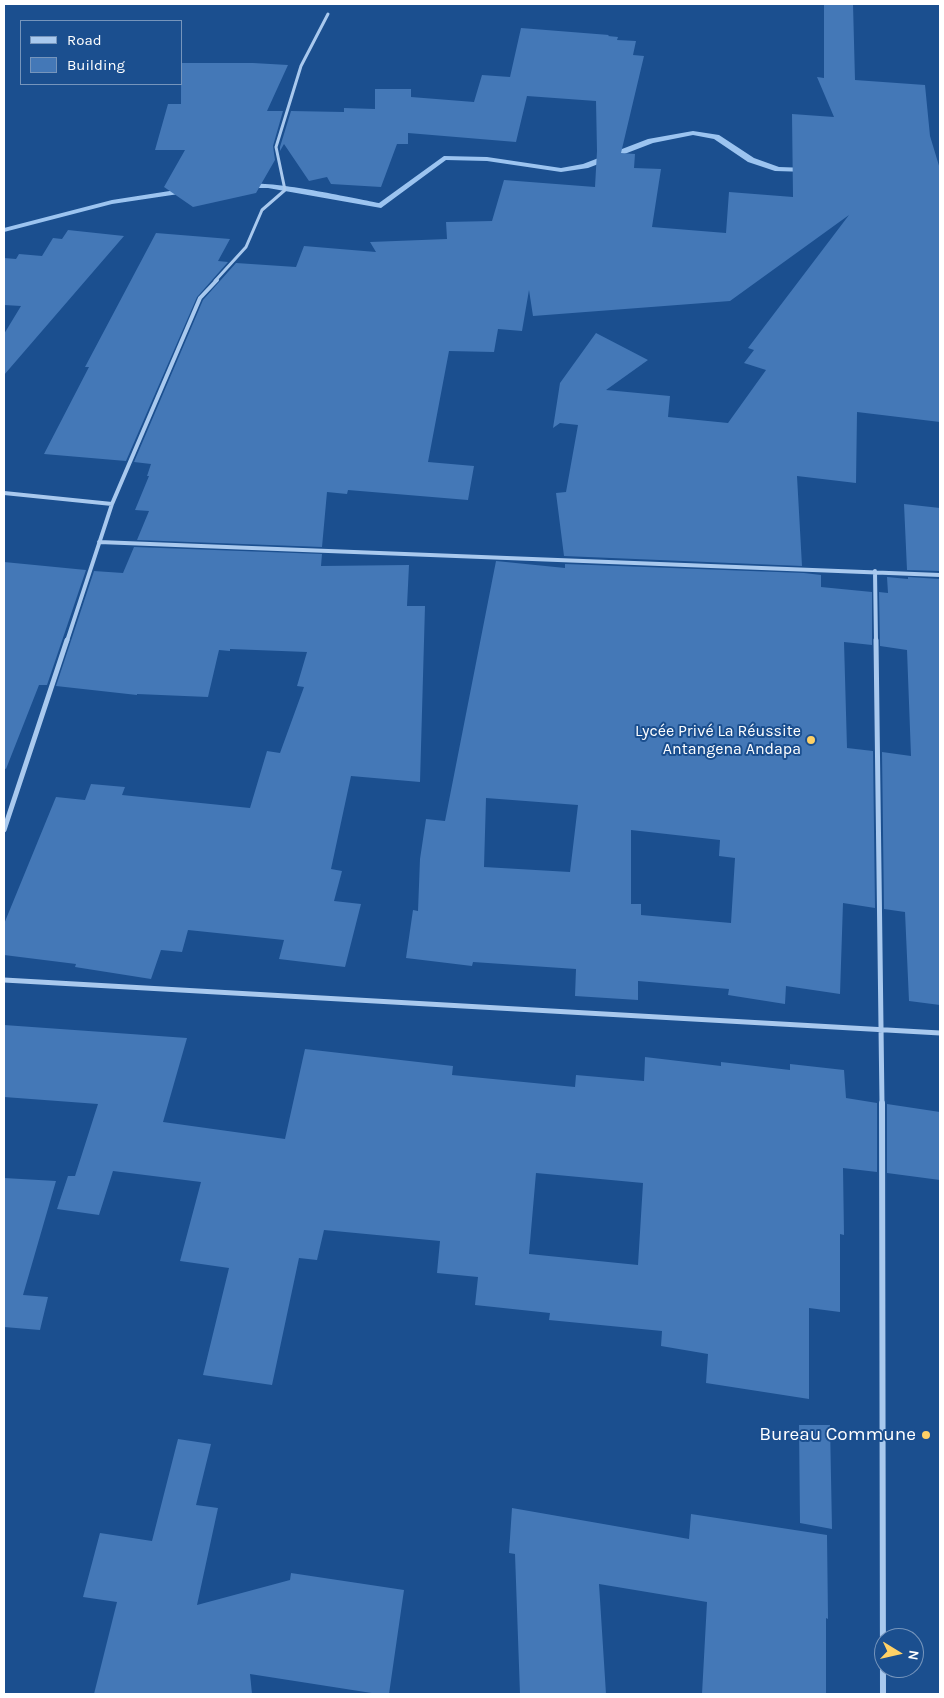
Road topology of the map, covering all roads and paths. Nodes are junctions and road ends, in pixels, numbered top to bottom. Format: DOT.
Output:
graph roads {
  1 [pos="328,14"];
  2 [pos="4,493"];
  3 [pos="112,504"];
  4 [pos="99,542"];
  5 [pos="875,571"];
  6 [pos="940,575"];
  7 [pos="4,830"];
  8 [pos="4,980"];
  9 [pos="882,1030"];
  10 [pos="940,1033"];
  11 [pos="883,1694"];
  1 -- 3 [label="street"];
  2 -- 3 [label="street"];
  3 -- 4 [label="street"];
  4 -- 5 [label="street"];
  4 -- 7 [label="street"];
  5 -- 6 [label="street"];
  5 -- 9 [label="street"];
  8 -- 9 [label="street"];
  9 -- 10 [label="street"];
  9 -- 11 [label="street"];
}
